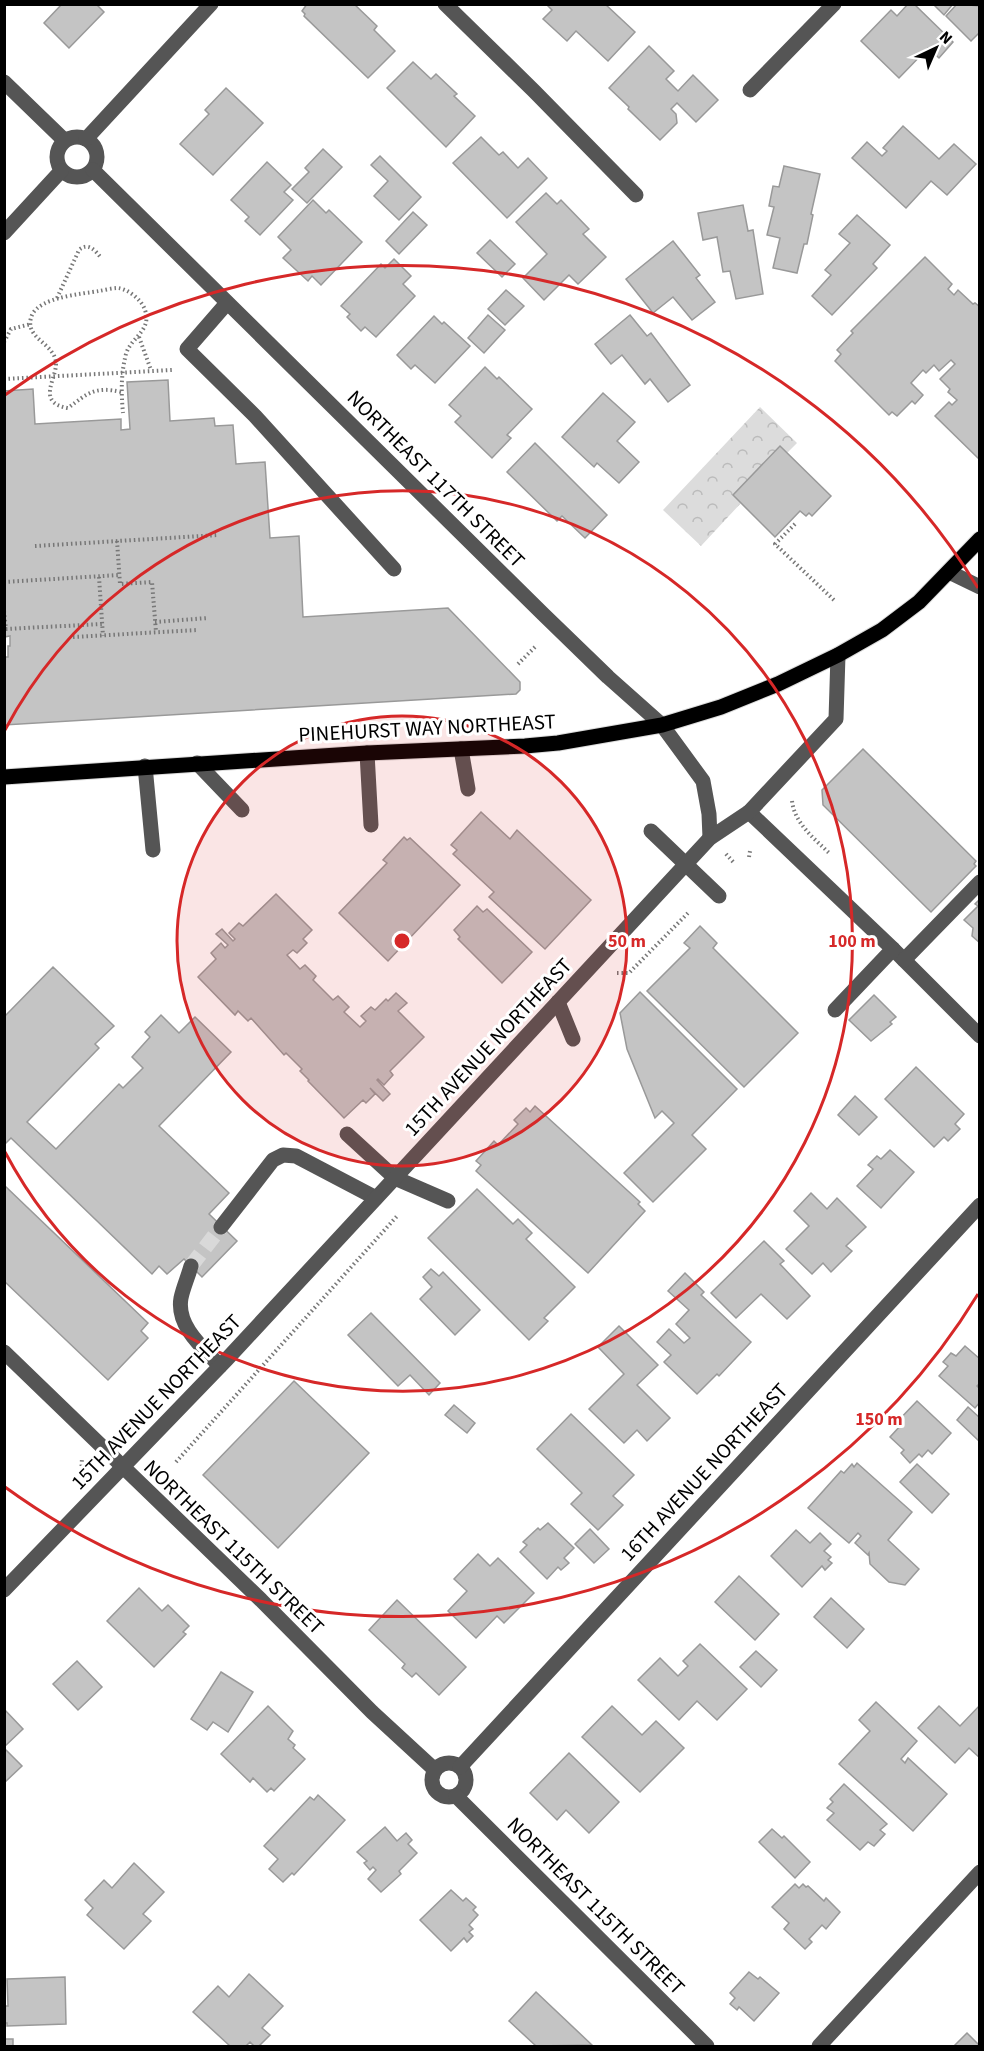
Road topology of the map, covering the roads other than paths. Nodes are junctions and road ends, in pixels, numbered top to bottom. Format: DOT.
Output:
graph roads {
  1 [pos="211,4"];
  2 [pos="446,4"];
  3 [pos="834,4"];
  4 [pos="4,82"];
  5 [pos="750,90"];
  6 [pos="86,139"];
  7 [pos="64,140"];
  8 [pos="93,170"];
  9 [pos="61,171"];
  10 [pos="636,195"];
  11 [pos="4,233"];
  12 [pos="227,303"];
  13 [pos="980,539"];
  14 [pos="394,569"];
  15 [pos="949,572"];
  16 [pos="980,587"];
  17 [pos="838,655"];
  18 [pos="662,724"];
  19 [pos="461,748"];
  20 [pos="367,753"];
  21 [pos="197,764"];
  22 [pos="145,766"];
  23 [pos="4,777"];
  24 [pos="468,789"];
  25 [pos="242,810"];
  26 [pos="749,812"];
  27 [pos="371,825"];
  28 [pos="651,831"];
  29 [pos="710,838"];
  30 [pos="153,850"];
  31 [pos="686,864"];
  32 [pos="980,882"];
  33 [pos="719,896"];
  34 [pos="898,954"];
  35 [pos="558,1002"];
  36 [pos="835,1010"];
  37 [pos="980,1036"];
  38 [pos="573,1039"];
  39 [pos="347,1134"];
  40 [pos="394,1178"];
  41 [pos="376,1198"];
  42 [pos="448,1201"];
  43 [pos="980,1204"];
  44 [pos="221,1227"];
  45 [pos="191,1266"];
  46 [pos="4,1352"];
  47 [pos="220,1366"];
  48 [pos="122,1468"];
  49 [pos="4,1590"];
  50 [pos="460,1767"];
  51 [pos="435,1770"];
  52 [pos="456,1796"];
  53 [pos="980,1872"];
  54 [pos="707,2046"];
  55 [pos="819,2046"];
  1 -- 6 [label="street"];
  2 -- 10 [label="street"];
  3 -- 5 [label="street"];
  4 -- 7 [label="street"];
  6 -- 7 [label="street"];
  6 -- 8 [label="street"];
  7 -- 9 [label="street"];
  8 -- 9 [label="street"];
  8 -- 12 [label="street, NORTHEAST 117TH STREET"];
  9 -- 11 [label="street"];
  12 -- 14 [label="street"];
  12 -- 18 [label="street, NORTHEAST 117TH STREET"];
  13 -- 15 [label="main road"];
  15 -- 16 [label="street"];
  15 -- 17 [label="main road"];
  17 -- 18 [label="main road, PINEHURST WAY NORTHEAST"];
  17 -- 26 [label="street, 15TH AVENUE NORTHEAST"];
  18 -- 19 [label="main road, PINEHURST WAY NORTHEAST"];
  18 -- 29 [label="street, NORTHEAST 117TH STREET"];
  19 -- 20 [label="main road, PINEHURST WAY NORTHEAST"];
  19 -- 24 [label="street"];
  20 -- 21 [label="main road, PINEHURST WAY NORTHEAST"];
  20 -- 27 [label="street"];
  21 -- 22 [label="main road, PINEHURST WAY NORTHEAST"];
  21 -- 25 [label="street"];
  22 -- 23 [label="main road, PINEHURST WAY NORTHEAST"];
  22 -- 30 [label="street"];
  26 -- 29 [label="street, 15TH AVENUE NORTHEAST"];
  26 -- 34 [label="street"];
  28 -- 31 [label="street"];
  29 -- 31 [label="street, 15TH AVENUE NORTHEAST"];
  31 -- 33 [label="street"];
  31 -- 35 [label="street, 15TH AVENUE NORTHEAST"];
  32 -- 34 [label="street"];
  34 -- 36 [label="street"];
  34 -- 37 [label="street"];
  35 -- 38 [label="street"];
  35 -- 40 [label="street, 15TH AVENUE NORTHEAST"];
  39 -- 40 [label="street"];
  40 -- 41 [label="street, 15TH AVENUE NORTHEAST"];
  40 -- 42 [label="street"];
  41 -- 44 [label="street"];
  41 -- 47 [label="street, 15TH AVENUE NORTHEAST"];
  43 -- 50 [label="street, 16TH AVENUE NORTHEAST"];
  45 -- 47 [label="street"];
  46 -- 48 [label="street, NORTHEAST 115TH STREET"];
  47 -- 48 [label="street, 15TH AVENUE NORTHEAST"];
  48 -- 49 [label="street, 15TH AVENUE NORTHEAST"];
  48 -- 51 [label="street, NORTHEAST 115TH STREET"];
  50 -- 51 [label="street"];
  50 -- 52 [label="street"];
  51 -- 52 [label="street"];
  52 -- 54 [label="street, NORTHEAST 115TH STREET"];
  53 -- 55 [label="street"];
}
